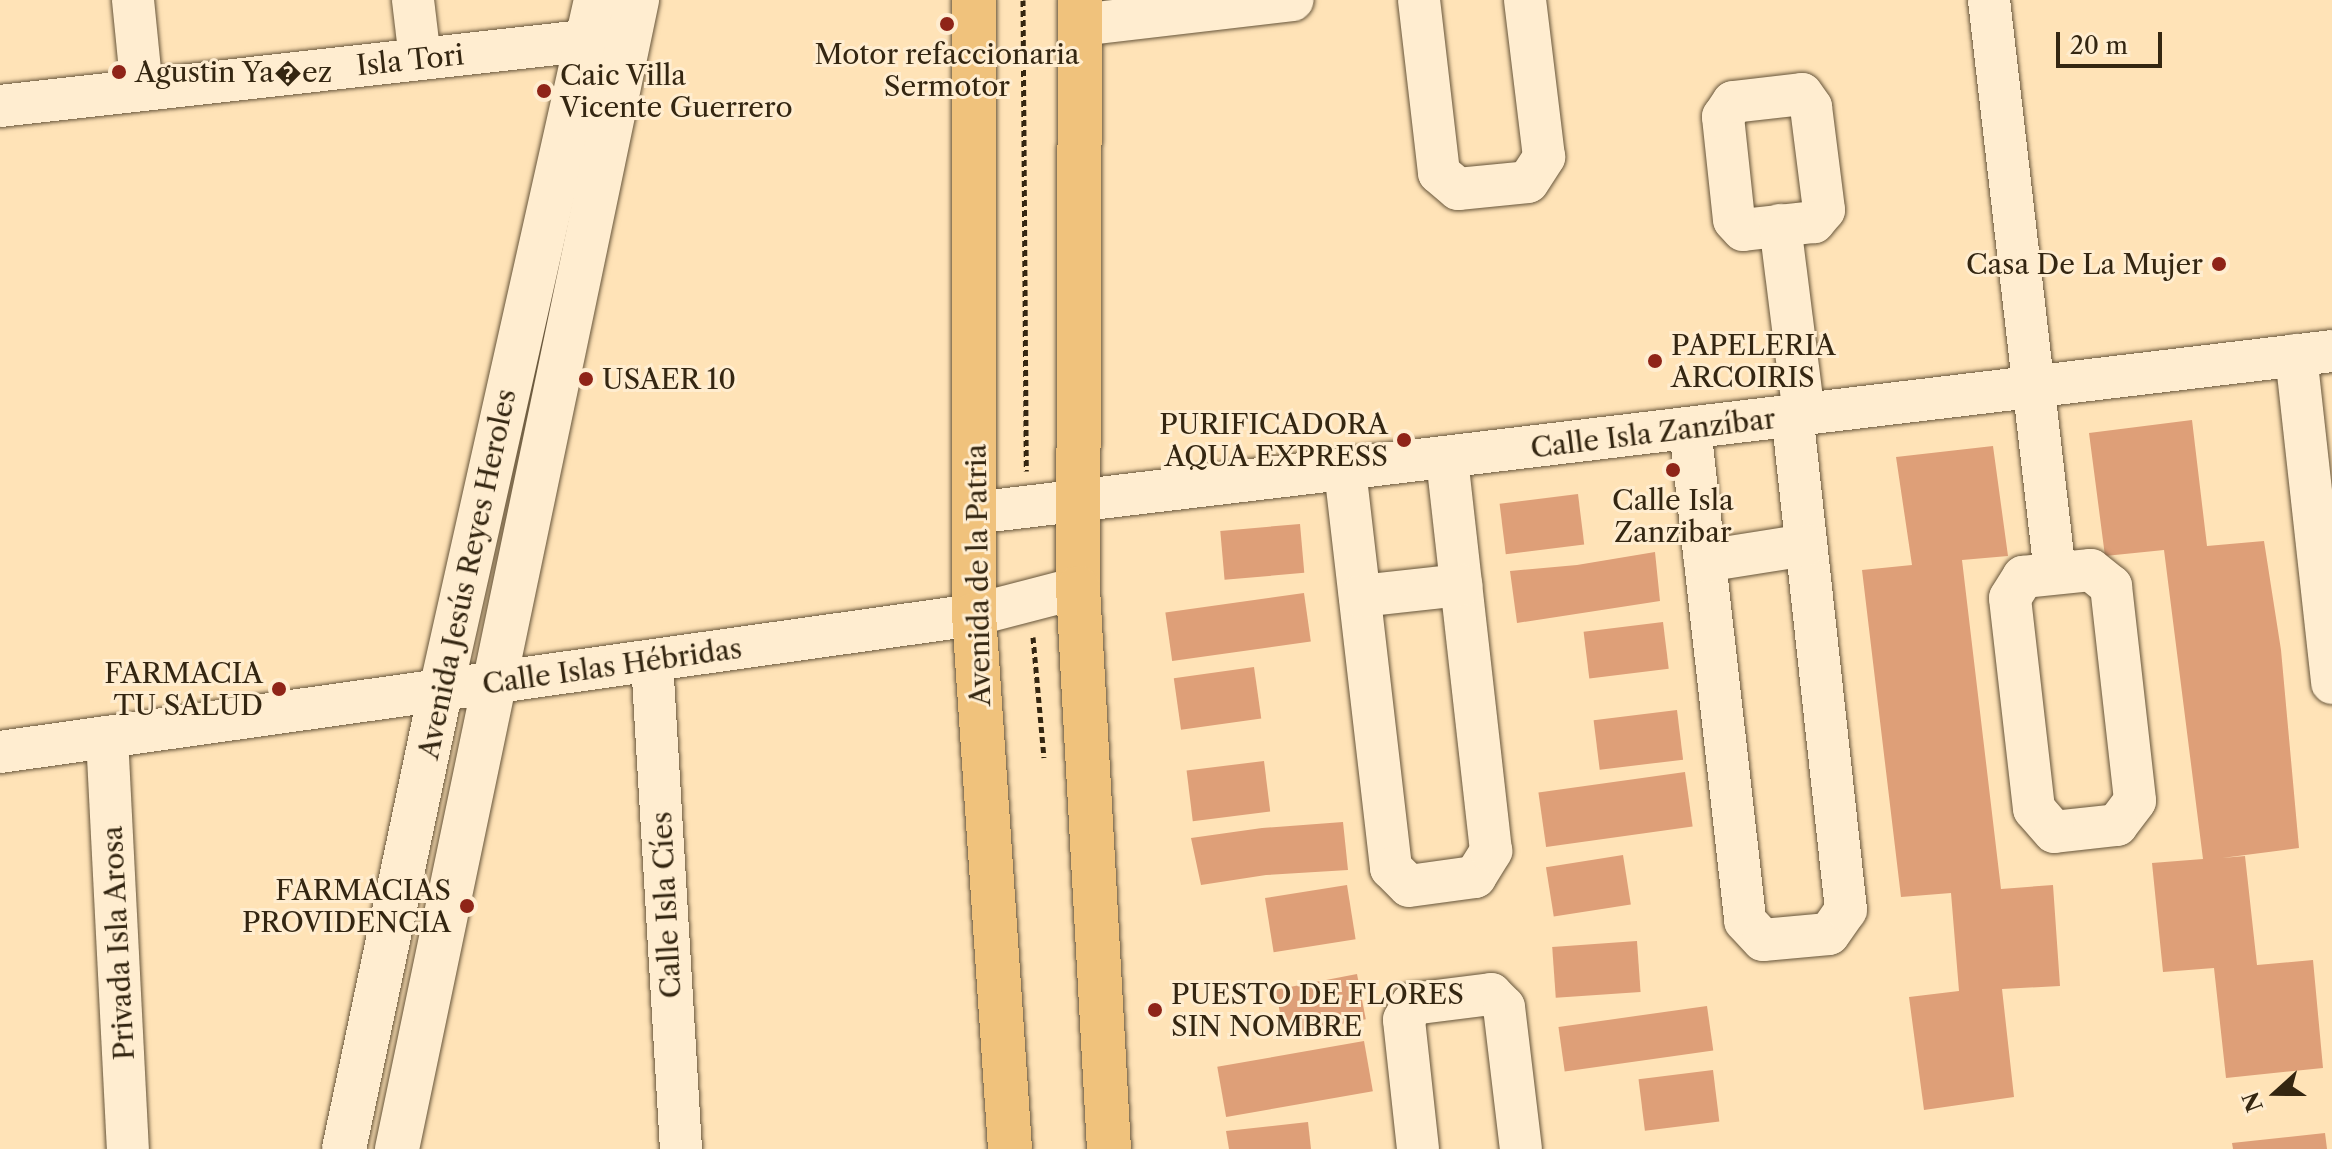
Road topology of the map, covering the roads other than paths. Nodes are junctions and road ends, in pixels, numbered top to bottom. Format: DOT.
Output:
graph roads {
  1 [pos="133,0"];
  2 [pos="413,0"];
  3 [pos="974,0"];
  4 [pos="1293,0"];
  5 [pos="1419,0"];
  6 [pos="1525,0"];
  7 [pos="1989,0"];
  8 [pos="1080,12"];
  9 [pos="633,18"];
  10 [pos="591,20"];
  11 [pos="420,59"];
  12 [pos="142,90"];
  13 [pos="0,106"];
  14 [pos="1780,225"];
  15 [pos="2314,353"];
  16 [pos="2032,387"];
  17 [pos="1798,415"];
  18 [pos="1690,428"];
  19 [pos="1447,458"];
  20 [pos="1345,470"];
  21 [pos="1079,501"];
  22 [pos="974,513"];
  23 [pos="2323,524"];
  24 [pos="1806,545"];
  25 [pos="1705,561"];
  26 [pos="2055,573"];
  27 [pos="1461,585"];
  28 [pos="1078,588"];
  29 [pos="1360,596"];
  30 [pos="974,615"];
  31 [pos="652,661"];
  32 [pos="494,682"];
  33 [pos="2332,683"];
  34 [pos="441,690"];
  35 [pos="107,737"];
  36 [pos="0,752"];
  37 [pos="128,1149"];
  38 [pos="344,1149"];
  39 [pos="397,1149"];
  40 [pos="681,1149"];
  41 [pos="1010,1149"];
  42 [pos="1109,1149"];
  43 [pos="1418,1149"];
  44 [pos="1521,1149"];
  1 -- 12 [label="street"];
  2 -- 11 [label="street"];
  3 -- 22 [label="main road, Avenida de la Patria"];
  4 -- 8 [label="street"];
  5 -- 6 [label="street"];
  7 -- 16 [label="street"];
  8 -- 21 [label="main road"];
  9 -- 10 [label="street, Isla Tori"];
  9 -- 32 [label="street, Avenida Jesús Reyes Heroles"];
  10 -- 11 [label="street, Isla Tori"];
  10 -- 34 [label="street, Avenida Jesús Reyes Heroles"];
  11 -- 12 [label="street, Isla Tori"];
  12 -- 13 [label="street, Isla Tori"];
  14 -- 17 [label="street"];
  15 -- 16 [label="street, Calle Isla Zanzíbar"];
  15 -- 23 [label="street"];
  16 -- 17 [label="street, Calle Isla Zanzíbar"];
  16 -- 26 [label="street"];
  17 -- 18 [label="street, Calle Isla Zanzíbar"];
  17 -- 24 [label="street"];
  18 -- 19 [label="street, Calle Isla Zanzíbar"];
  18 -- 25 [label="street"];
  19 -- 20 [label="street, Calle Isla Zanzíbar"];
  19 -- 27 [label="street"];
  20 -- 21 [label="street, Calle Isla Zanzíbar"];
  20 -- 29 [label="street"];
  21 -- 22 [label="street, Calle Isla Zanzíbar"];
  21 -- 28 [label="main road"];
  22 -- 30 [label="main road, Avenida de la Patria"];
  23 -- 33 [label="street"];
  24 -- 25 [label="street"];
  24 -- 25 [label="street"];
  26 -- 26 [label="street"];
  27 -- 29 [label="street"];
  27 -- 29 [label="street"];
  28 -- 30 [label="street, Calle Islas Hébridas"];
  28 -- 42 [label="main road"];
  30 -- 31 [label="street, Calle Islas Hébridas"];
  30 -- 41 [label="main road, Avenida de la Patria"];
  31 -- 32 [label="street, Calle Islas Hébridas"];
  31 -- 40 [label="street, Calle Isla Cíes"];
  32 -- 34 [label="street, Calle Islas Hébridas"];
  32 -- 39 [label="street, Avenida Jesús Reyes Heroles"];
  34 -- 35 [label="street, Calle Islas Hébridas"];
  34 -- 38 [label="street, Avenida Jesús Reyes Heroles"];
  35 -- 36 [label="street, Calle Islas Hébridas"];
  35 -- 37 [label="street, Privada Isla Arosa"];
  43 -- 44 [label="street"];
}
